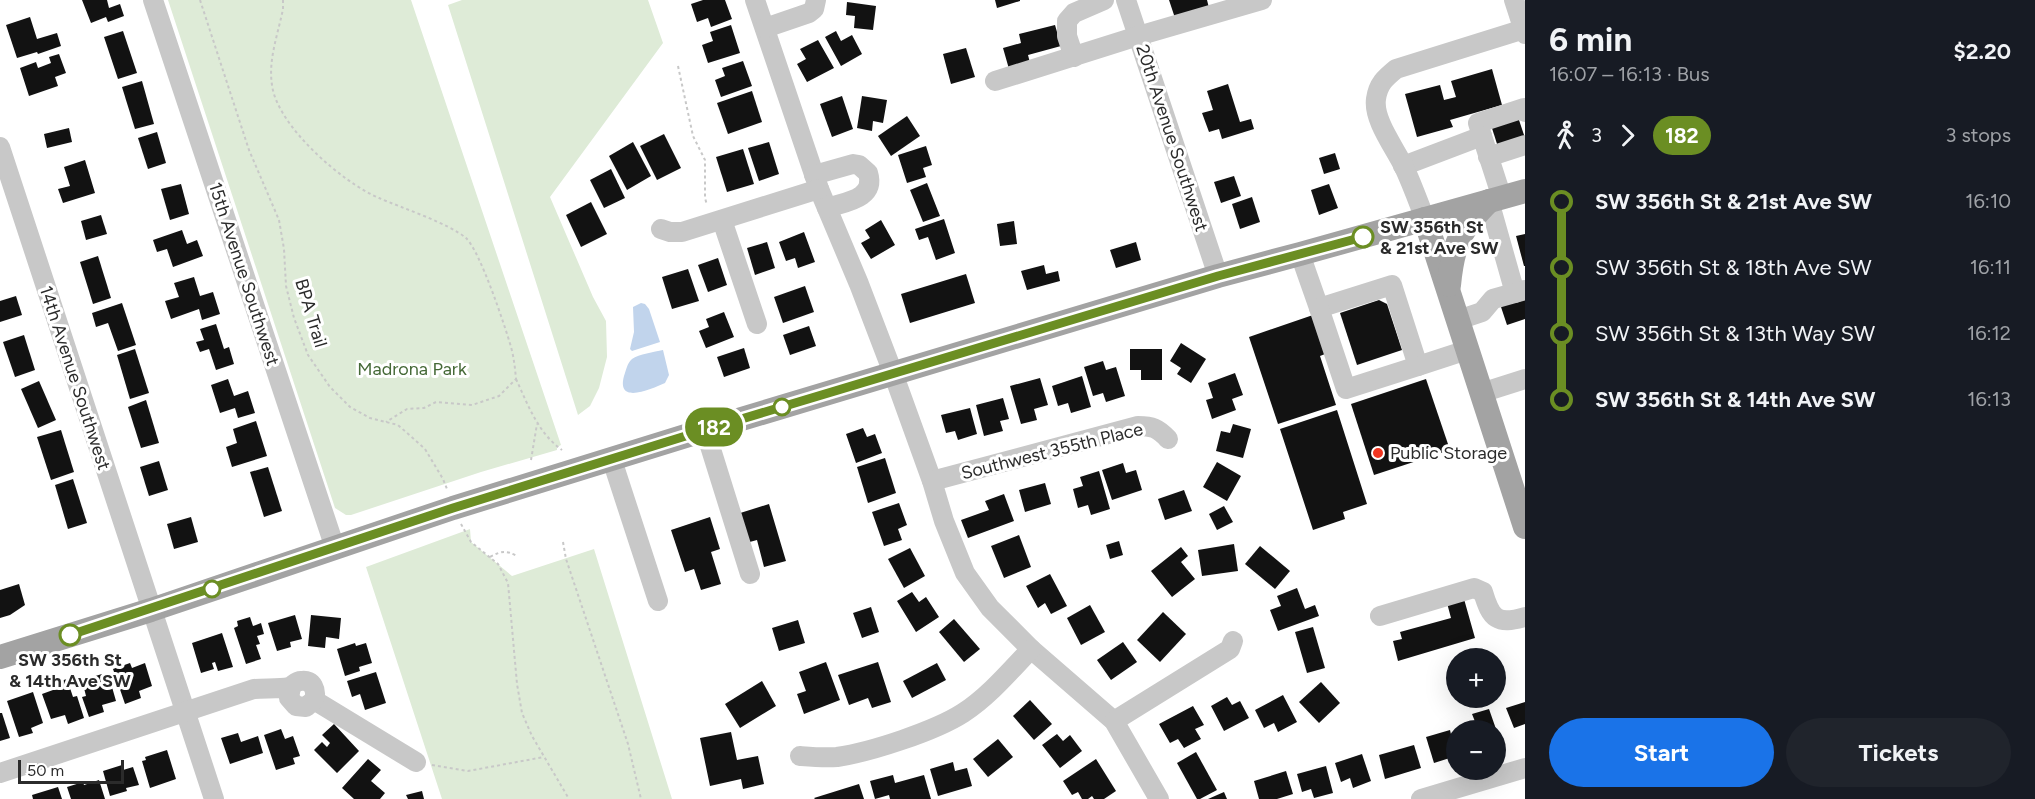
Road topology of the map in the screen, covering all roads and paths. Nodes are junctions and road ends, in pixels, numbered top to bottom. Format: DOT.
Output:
graph roads {
  1 [pos="153,0"];
  2 [pos="201,0"];
  3 [pos="283,0"];
  4 [pos="755,0"];
  5 [pos="816,0"];
  6 [pos="1104,0"];
  7 [pos="1126,0"];
  8 [pos="1262,0"];
  9 [pos="1514,0"];
  10 [pos="765,28"];
  11 [pos="1524,31"];
  12 [pos="1138,36"];
  13 [pos="1074,57"];
  14 [pos="678,66"];
  15 [pos="995,81"];
  16 [pos="1525,109"];
  17 [pos="1482,136"];
  18 [pos="1525,145"];
  19 [pos="0,147"];
  20 [pos="1488,157"];
  21 [pos="1403,166"];
  22 [pos="817,182"];
  23 [pos="1525,191"];
  24 [pos="1495,199"];
  25 [pos="827,208"];
  26 [pos="1425,219"];
  27 [pos="717,221"];
  28 [pos="661,229"];
  29 [pos="1300,254"];
  30 [pos="1218,276"];
  31 [pos="1520,291"];
  32 [pos="1449,293"];
  33 [pos="1319,308"];
  34 [pos="1458,320"];
  35 [pos="757,324"];
  36 [pos="1467,350"];
  37 [pos="1418,366"];
  38 [pos="893,373"];
  39 [pos="516,379"];
  40 [pos="1525,379"];
  41 [pos="1481,393"];
  42 [pos="386,422"];
  43 [pos="537,424"];
  44 [pos="705,430"];
  45 [pos="1168,439"];
  46 [pos="562,450"];
  47 [pos="531,460"];
  48 [pos="612,460"];
  49 [pos="932,481"];
  50 [pos="1518,483"];
  51 [pos="453,508"];
  52 [pos="1525,527"];
  53 [pos="563,542"];
  54 [pos="334,548"];
  55 [pos="517,556"];
  56 [pos="490,557"];
  57 [pos="750,574"];
  58 [pos="658,601"];
  59 [pos="151,610"];
  60 [pos="1380,616"];
  61 [pos="1525,617"];
  62 [pos="1233,641"];
  63 [pos="1031,650"];
  64 [pos="0,657"];
  65 [pos="185,713"];
  66 [pos="1114,721"];
  67 [pos="800,756"];
  68 [pos="544,757"];
  69 [pos="416,762"];
  70 [pos="1525,768"];
  71 [pos="0,773"];
  72 [pos="214,799"];
  73 [pos="569,799"];
  74 [pos="641,799"];
  75 [pos="1159,799"];
  76 [pos="1420,799"];
  1 -- 54 [label="street, 15th Avenue Southwest"];
  2 -- 42 [label="path, BPA Trail"];
  3 -- 39 [label="path"];
  4 -- 10 [label="street"];
  5 -- 10 [label="street"];
  6 -- 13 [label="street"];
  7 -- 12 [label="street, 20th Avenue Southwest"];
  8 -- 12 [label="street"];
  9 -- 11 [label="street"];
  10 -- 22 [label="street"];
  11 -- 21 [label="street"];
  12 -- 13 [label="street"];
  12 -- 30 [label="street, 20th Avenue Southwest"];
  13 -- 15 [label="street"];
  14 -- 27 [label="path"];
  16 -- 17 [label="street"];
  17 -- 20 [label="street"];
  17 -- 21 [label="street"];
  18 -- 20 [label="street"];
  19 -- 59 [label="street, 14th Avenue Southwest"];
  20 -- 24 [label="street"];
  21 -- 26 [label="street"];
  22 -- 25 [label="street"];
  22 -- 25 [label="street"];
  22 -- 27 [label="street"];
  23 -- 24 [label="main road"];
  24 -- 26 [label="main road"];
  24 -- 31 [label="street"];
  24 -- 32 [label="main road"];
  25 -- 38 [label="street"];
  26 -- 29 [label="main road"];
  26 -- 32 [label="main road"];
  27 -- 28 [label="street"];
  27 -- 35 [label="street"];
  29 -- 30 [label="main road"];
  29 -- 33 [label="street"];
  30 -- 38 [label="main road"];
  31 -- 34 [label="street"];
  32 -- 34 [label="main road"];
  33 -- 37 [label="street"];
  33 -- 37 [label="street"];
  34 -- 36 [label="main road"];
  36 -- 37 [label="street"];
  36 -- 41 [label="main road"];
  38 -- 44 [label="main road"];
  38 -- 49 [label="street"];
  39 -- 42 [label="path"];
  39 -- 43 [label="path"];
  40 -- 41 [label="street"];
  41 -- 50 [label="main road"];
  42 -- 51 [label="path, BPA Trail"];
  43 -- 46 [label="path"];
  43 -- 47 [label="path"];
  44 -- 48 [label="main road"];
  44 -- 57 [label="street"];
  45 -- 49 [label="street, Southwest 355th Place"];
  48 -- 51 [label="main road"];
  48 -- 58 [label="street"];
  49 -- 63 [label="street"];
  50 -- 52 [label="main road"];
  51 -- 54 [label="main road"];
  51 -- 56 [label="path, BPA Trail"];
  53 -- 74 [label="path"];
  54 -- 59 [label="main road"];
  55 -- 56 [label="path"];
  56 -- 68 [label="path, BPA Trail"];
  59 -- 64 [label="main road"];
  59 -- 65 [label="street, 14th Avenue Southwest"];
  60 -- 61 [label="street"];
  62 -- 66 [label="street"];
  63 -- 66 [label="street"];
  63 -- 67 [label="street"];
  65 -- 69 [label="street"];
  65 -- 71 [label="street"];
  65 -- 72 [label="street, 14th Avenue Southwest"];
  66 -- 75 [label="street"];
  68 -- 69 [label="path"];
  68 -- 73 [label="path, BPA Trail"];
  70 -- 76 [label="street"];
}
